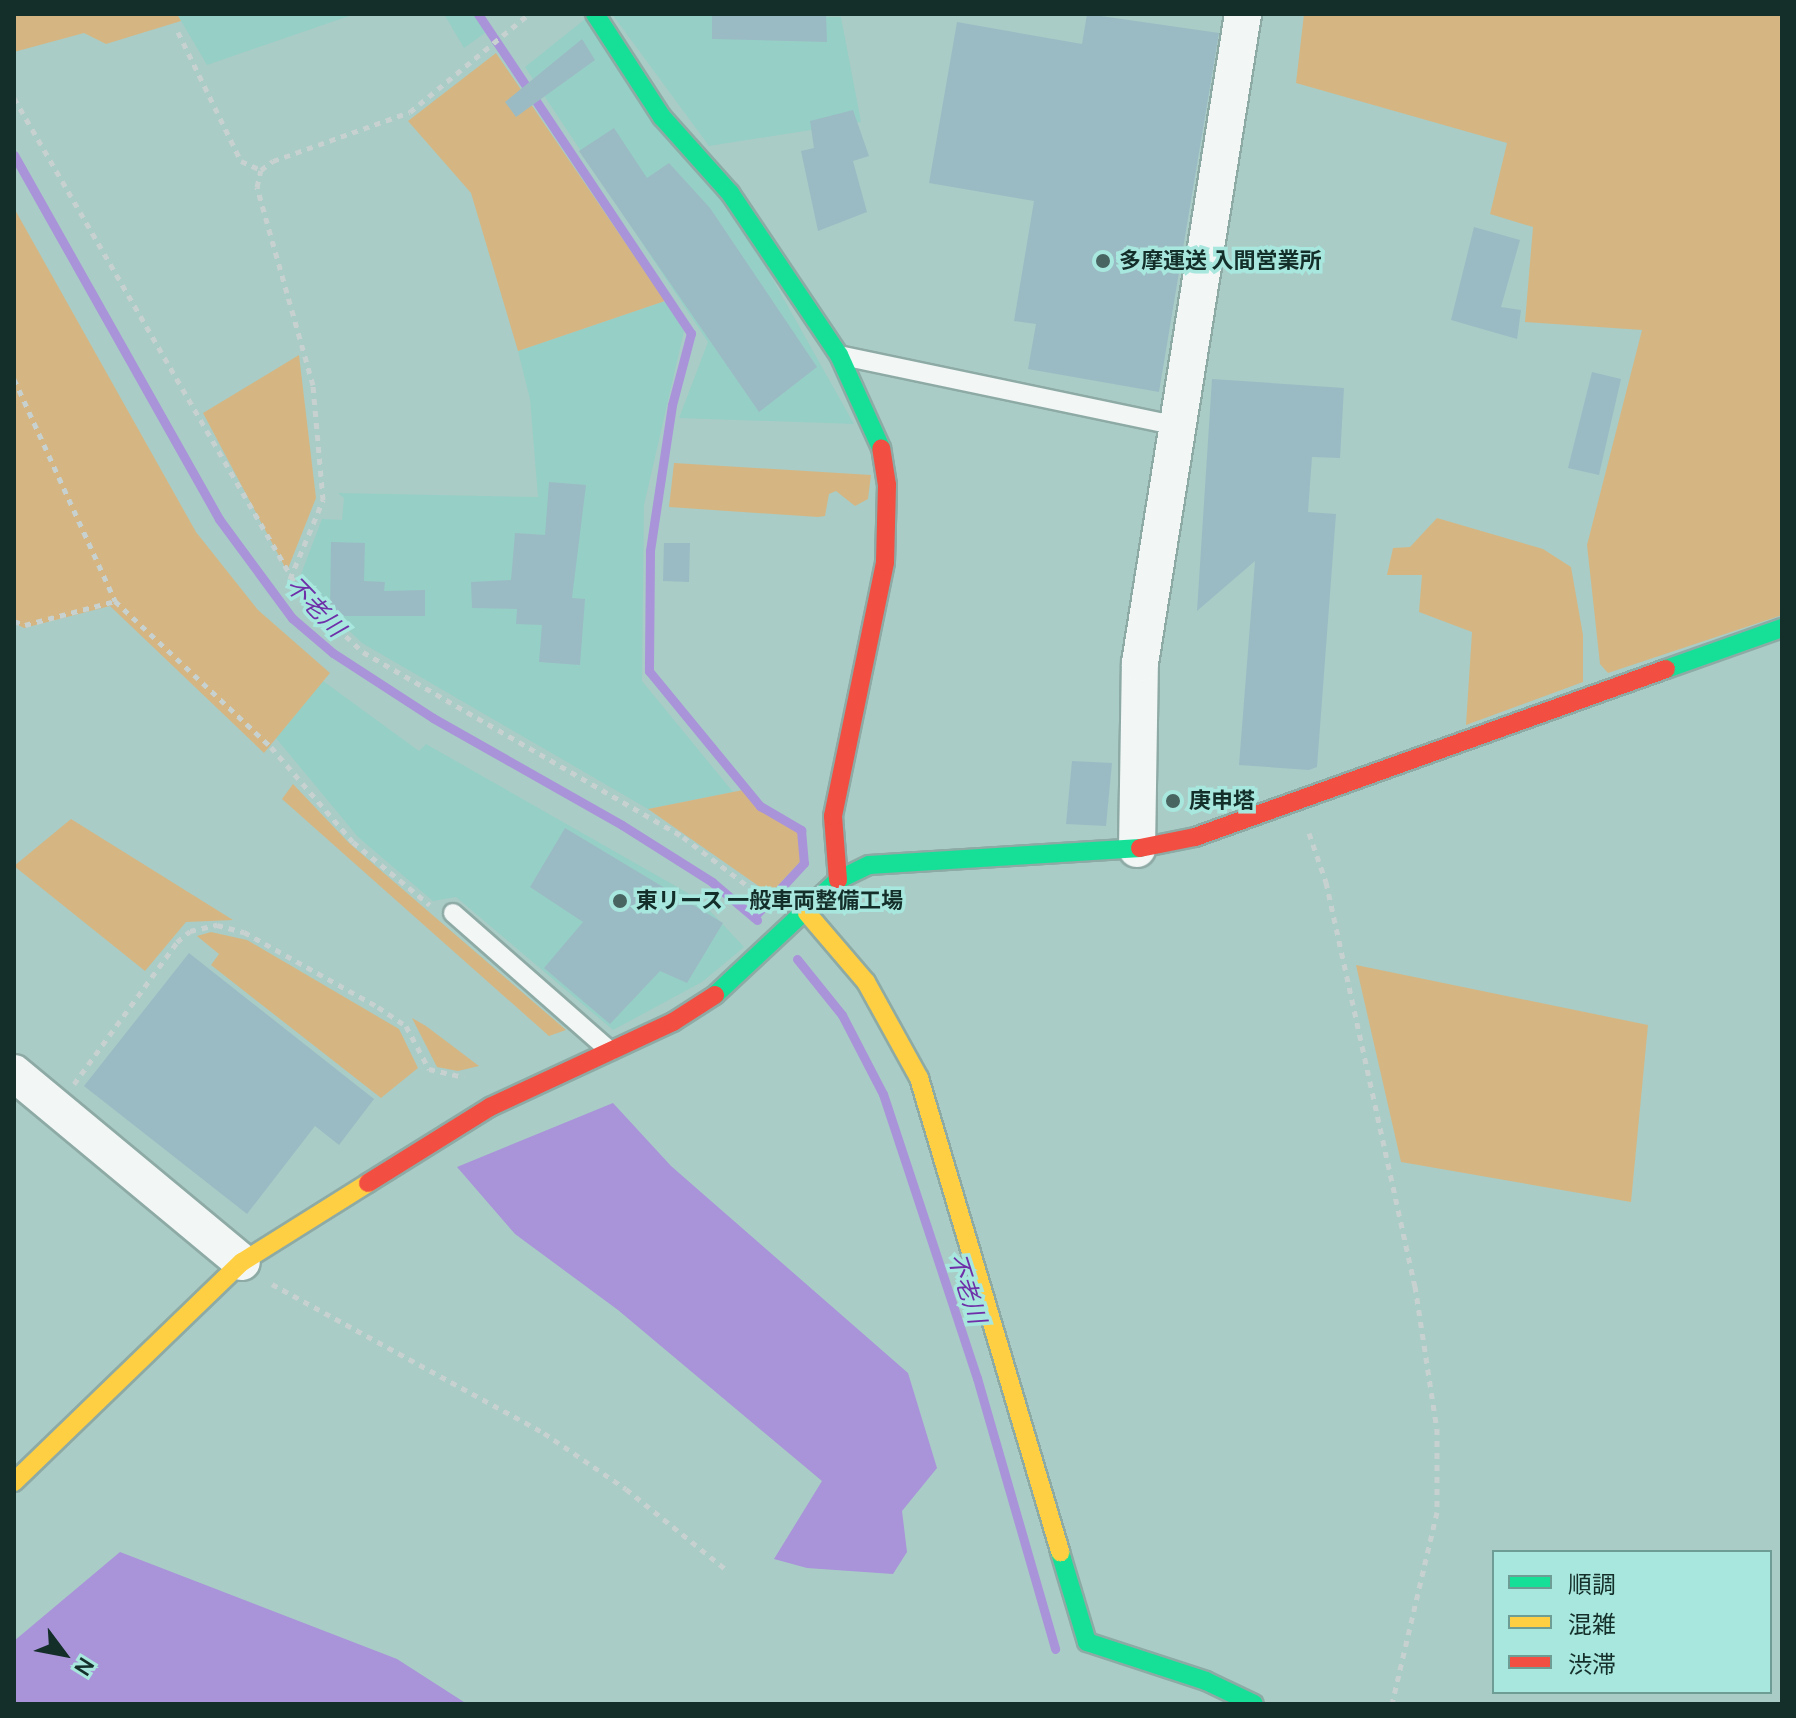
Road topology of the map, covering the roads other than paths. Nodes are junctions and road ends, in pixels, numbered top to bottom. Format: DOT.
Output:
graph roads {
  1 [pos="595,14"];
  2 [pos="1243,14"];
  3 [pos="839,355"];
  4 [pos="1177,426"];
  5 [pos="1782,628"];
  6 [pos="1137,849"];
  7 [pos="838,880"];
  8 [pos="453,913"];
  9 [pos="807,913"];
  10 [pos="610,1051"];
  11 [pos="14,1073"];
  12 [pos="242,1262"];
  13 [pos="14,1482"];
  14 [pos="1254,1704"];
  1 -- 3 [label="street"];
  2 -- 4 [label="street"];
  3 -- 4 [label="lane"];
  3 -- 7 [label="street"];
  4 -- 6 [label="street"];
  5 -- 6 [label="street"];
  6 -- 7 [label="street"];
  7 -- 9 [label="street"];
  8 -- 10 [label="lane"];
  9 -- 10 [label="street"];
  9 -- 14 [label="street"];
  10 -- 12 [label="street"];
  11 -- 12 [label="street"];
  12 -- 13 [label="street"];
}
